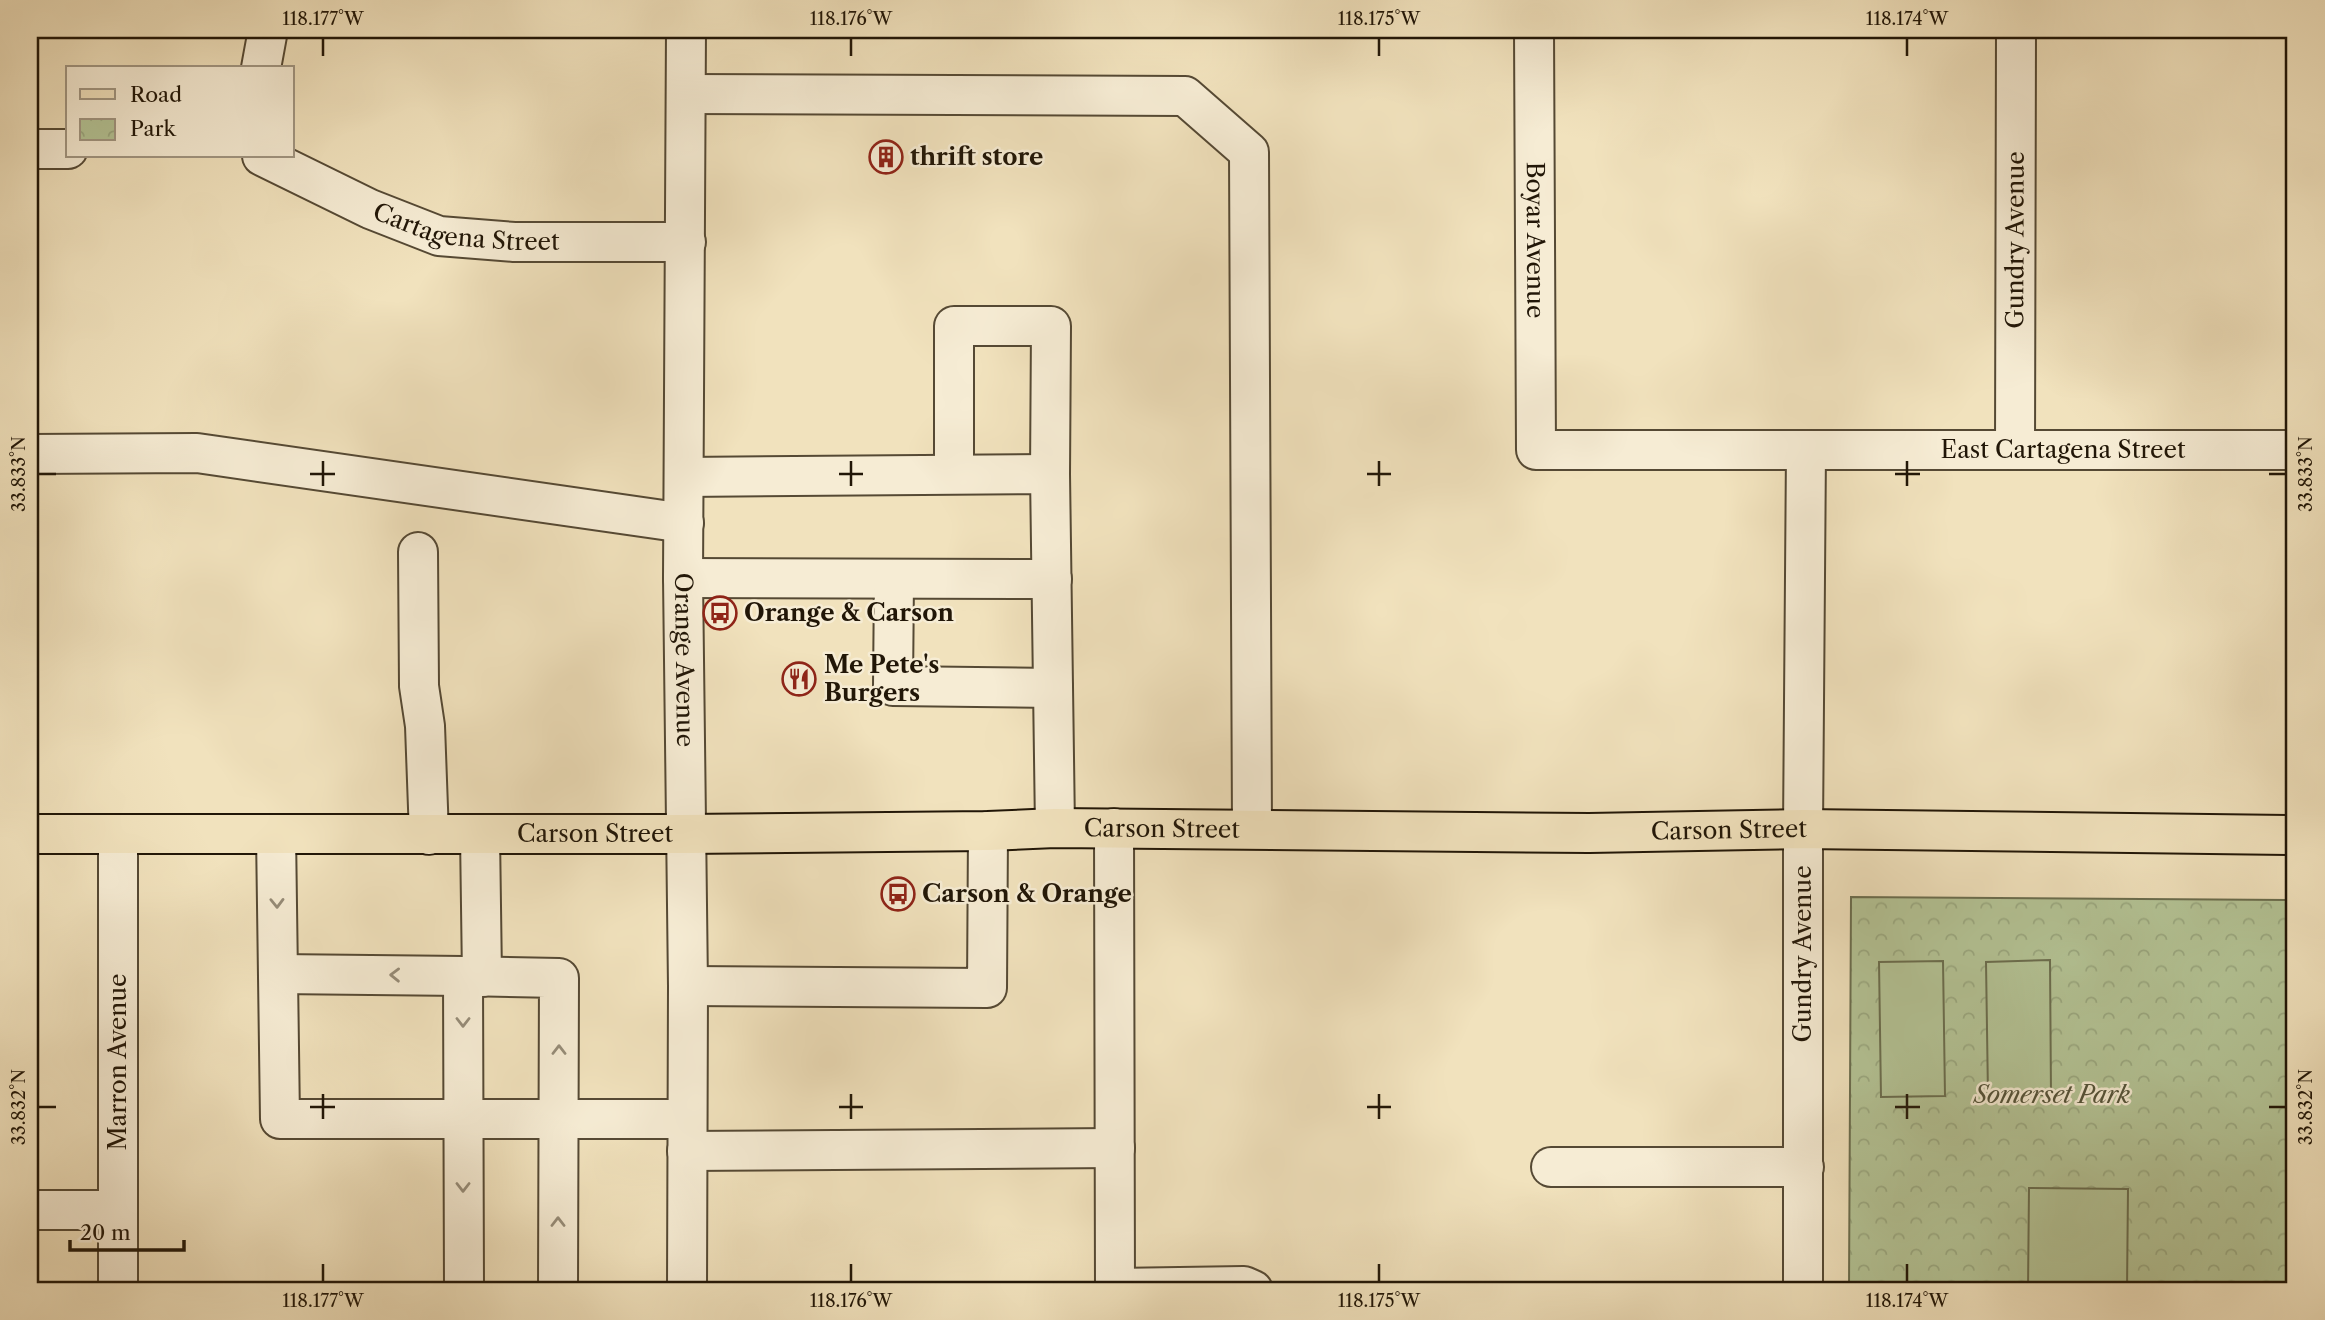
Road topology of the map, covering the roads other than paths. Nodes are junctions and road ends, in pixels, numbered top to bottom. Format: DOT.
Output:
graph roads {
  1 [pos="268,30"];
  2 [pos="686,30"];
  3 [pos="1534,30"];
  4 [pos="2016,30"];
  5 [pos="261,66"];
  6 [pos="686,94"];
  7 [pos="30,149"];
  8 [pos="66,149"];
  9 [pos="266,158"];
  10 [pos="686,242"];
  11 [pos="1536,450"];
  12 [pos="1806,450"];
  13 [pos="2015,450"];
  14 [pos="2295,450"];
  15 [pos="30,454"];
  16 [pos="954,474"];
  17 [pos="1050,474"];
  18 [pos="684,478"];
  19 [pos="684,523"];
  20 [pos="418,552"];
  21 [pos="683,578"];
  22 [pos="894,579"];
  23 [pos="1052,579"];
  24 [pos="1053,688"];
  25 [pos="1055,828"];
  26 [pos="1114,828"];
  27 [pos="1252,829"];
  28 [pos="1803,829"];
  29 [pos="988,831"];
  30 [pos="30,834"];
  31 [pos="118,834"];
  32 [pos="276,834"];
  33 [pos="685,834"];
  34 [pos="429,835"];
  35 [pos="480,835"];
  36 [pos="2295,835"];
  37 [pos="278,974"];
  38 [pos="472,977"];
  39 [pos="688,986"];
  40 [pos="463,1119"];
  41 [pos="559,1119"];
  42 [pos="687,1135"];
  43 [pos="1115,1148"];
  44 [pos="1551,1167"];
  45 [pos="1804,1167"];
  46 [pos="30,1210"];
  47 [pos="117,1210"];
  48 [pos="1115,1289"];
  49 [pos="118,1290"];
  50 [pos="464,1290"];
  51 [pos="558,1290"];
  52 [pos="687,1290"];
  53 [pos="1253,1290"];
  54 [pos="1803,1290"];
  1 -- 5 [label="street"];
  2 -- 6 [label="street, Orange Avenue"];
  3 -- 11 [label="street, Boyar Avenue"];
  4 -- 13 [label="street, Gundry Avenue"];
  6 -- 10 [label="street, Orange Avenue"];
  6 -- 27 [label="street"];
  7 -- 8 [label="street"];
  9 -- 10 [label="street, Cartagena Street"];
  10 -- 18 [label="street, Orange Avenue"];
  11 -- 12 [label="street, East Cartagena Street"];
  12 -- 13 [label="street, East Cartagena Street"];
  12 -- 28 [label="street, Gundry Avenue"];
  13 -- 14 [label="street, East Cartagena Street"];
  15 -- 19 [label="street"];
  16 -- 17 [label="street"];
  16 -- 17 [label="street"];
  16 -- 18 [label="street"];
  17 -- 23 [label="street"];
  18 -- 19 [label="street, Orange Avenue"];
  19 -- 21 [label="street, Orange Avenue"];
  20 -- 34 [label="street"];
  21 -- 22 [label="street"];
  21 -- 33 [label="street, Orange Avenue"];
  22 -- 23 [label="street"];
  22 -- 24 [label="street"];
  23 -- 24 [label="street"];
  24 -- 25 [label="street"];
  25 -- 26 [label="main road, Carson Street"];
  25 -- 29 [label="main road, Carson Street"];
  26 -- 27 [label="main road, Carson Street"];
  26 -- 43 [label="street"];
  27 -- 28 [label="main road, Carson Street"];
  28 -- 36 [label="main road, Carson Street"];
  28 -- 45 [label="street, Gundry Avenue"];
  29 -- 33 [label="main road, Carson Street"];
  29 -- 39 [label="street"];
  30 -- 31 [label="main road, Carson Street"];
  31 -- 32 [label="main road, Carson Street"];
  31 -- 47 [label="street, Marron Avenue"];
  32 -- 34 [label="main road, Carson Street"];
  32 -- 37 [label="street, one-way"];
  33 -- 35 [label="main road, Carson Street"];
  33 -- 39 [label="street, Orange Avenue"];
  34 -- 35 [label="main road, Carson Street"];
  35 -- 38 [label="street"];
  38 -- 37 [label="street, one-way"];
  37 -- 40 [label="street"];
  38 -- 40 [label="street, one-way"];
  41 -- 38 [label="street, one-way"];
  39 -- 42 [label="street, Orange Avenue"];
  40 -- 41 [label="street"];
  40 -- 50 [label="street, one-way"];
  41 -- 42 [label="street"];
  51 -- 41 [label="street, one-way"];
  42 -- 43 [label="street"];
  42 -- 52 [label="street, Orange Avenue"];
  43 -- 48 [label="street"];
  44 -- 45 [label="street"];
  45 -- 54 [label="street, Gundry Avenue"];
  46 -- 47 [label="street"];
  47 -- 49 [label="street, Marron Avenue"];
  48 -- 53 [label="street"];
}
